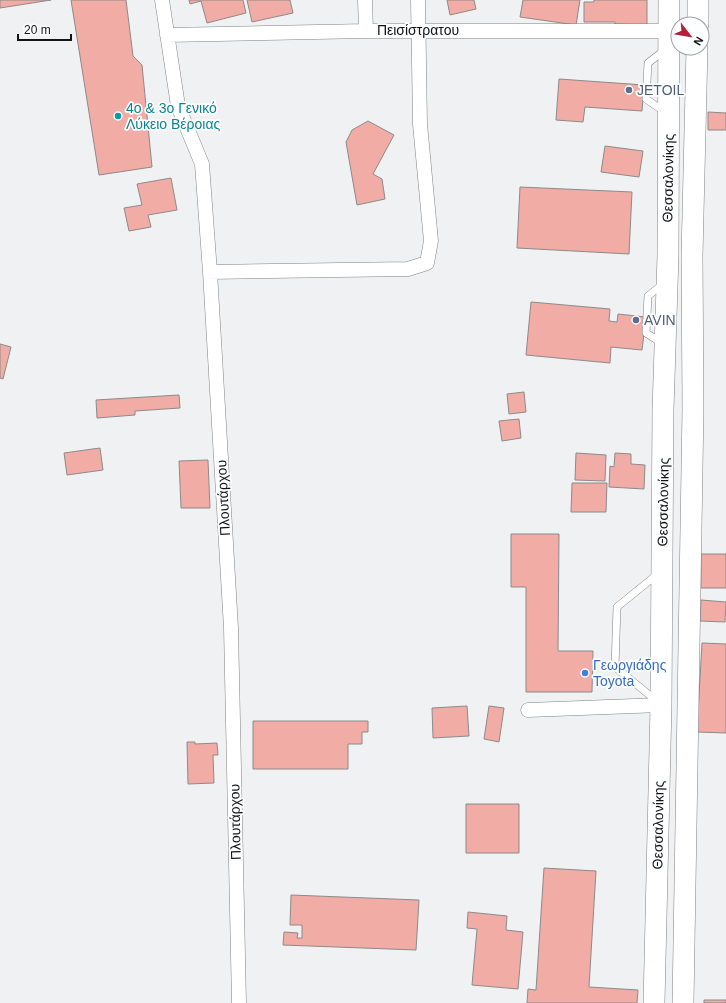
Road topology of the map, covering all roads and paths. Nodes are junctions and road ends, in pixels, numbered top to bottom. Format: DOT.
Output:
graph roads {
  1 [pos="162,0"];
  2 [pos="364,0"];
  3 [pos="418,0"];
  4 [pos="669,0"];
  5 [pos="698,0"];
  6 [pos="698,16"];
  7 [pos="418,30"];
  8 [pos="366,31"];
  9 [pos="167,35"];
  10 [pos="669,39"];
  11 [pos="697,56"];
  12 [pos="668,255"];
  13 [pos="692,256"];
  14 [pos="210,272"];
  15 [pos="662,570"];
  16 [pos="661,705"];
  17 [pos="528,710"];
  18 [pos="240,1003"];
  19 [pos="654,1003"];
  20 [pos="683,1003"];
  1 -- 9 [label="street, Πλουτάρχου"];
  2 -- 8 [label="street"];
  3 -- 7 [label="street"];
  4 -- 10 [label="main road, Θεσσαλονίκης"];
  5 -- 6 [label="main road"];
  7 -- 8 [label="street, Πεισίστρατου"];
  7 -- 10 [label="street, Πεισίστρατου"];
  7 -- 14 [label="street"];
  8 -- 9 [label="street, Πεισίστρατου"];
  9 -- 14 [label="street, Πλουτάρχου"];
  10 -- 12 [label="main road, Θεσσαλονίκης"];
  11 -- 13 [label="main road, Θεσσαλονίκης"];
  12 -- 13 [label="main road"];
  12 -- 15 [label="main road, Θεσσαλονίκης"];
  13 -- 20 [label="main road, Θεσσαλονίκης"];
  14 -- 18 [label="street, Πλουτάρχου"];
  15 -- 16 [label="main road, Θεσσαλονίκης"];
  15 -- 16 [label="lane"];
  16 -- 17 [label="street"];
  16 -- 19 [label="main road, Θεσσαλονίκης"];
}
